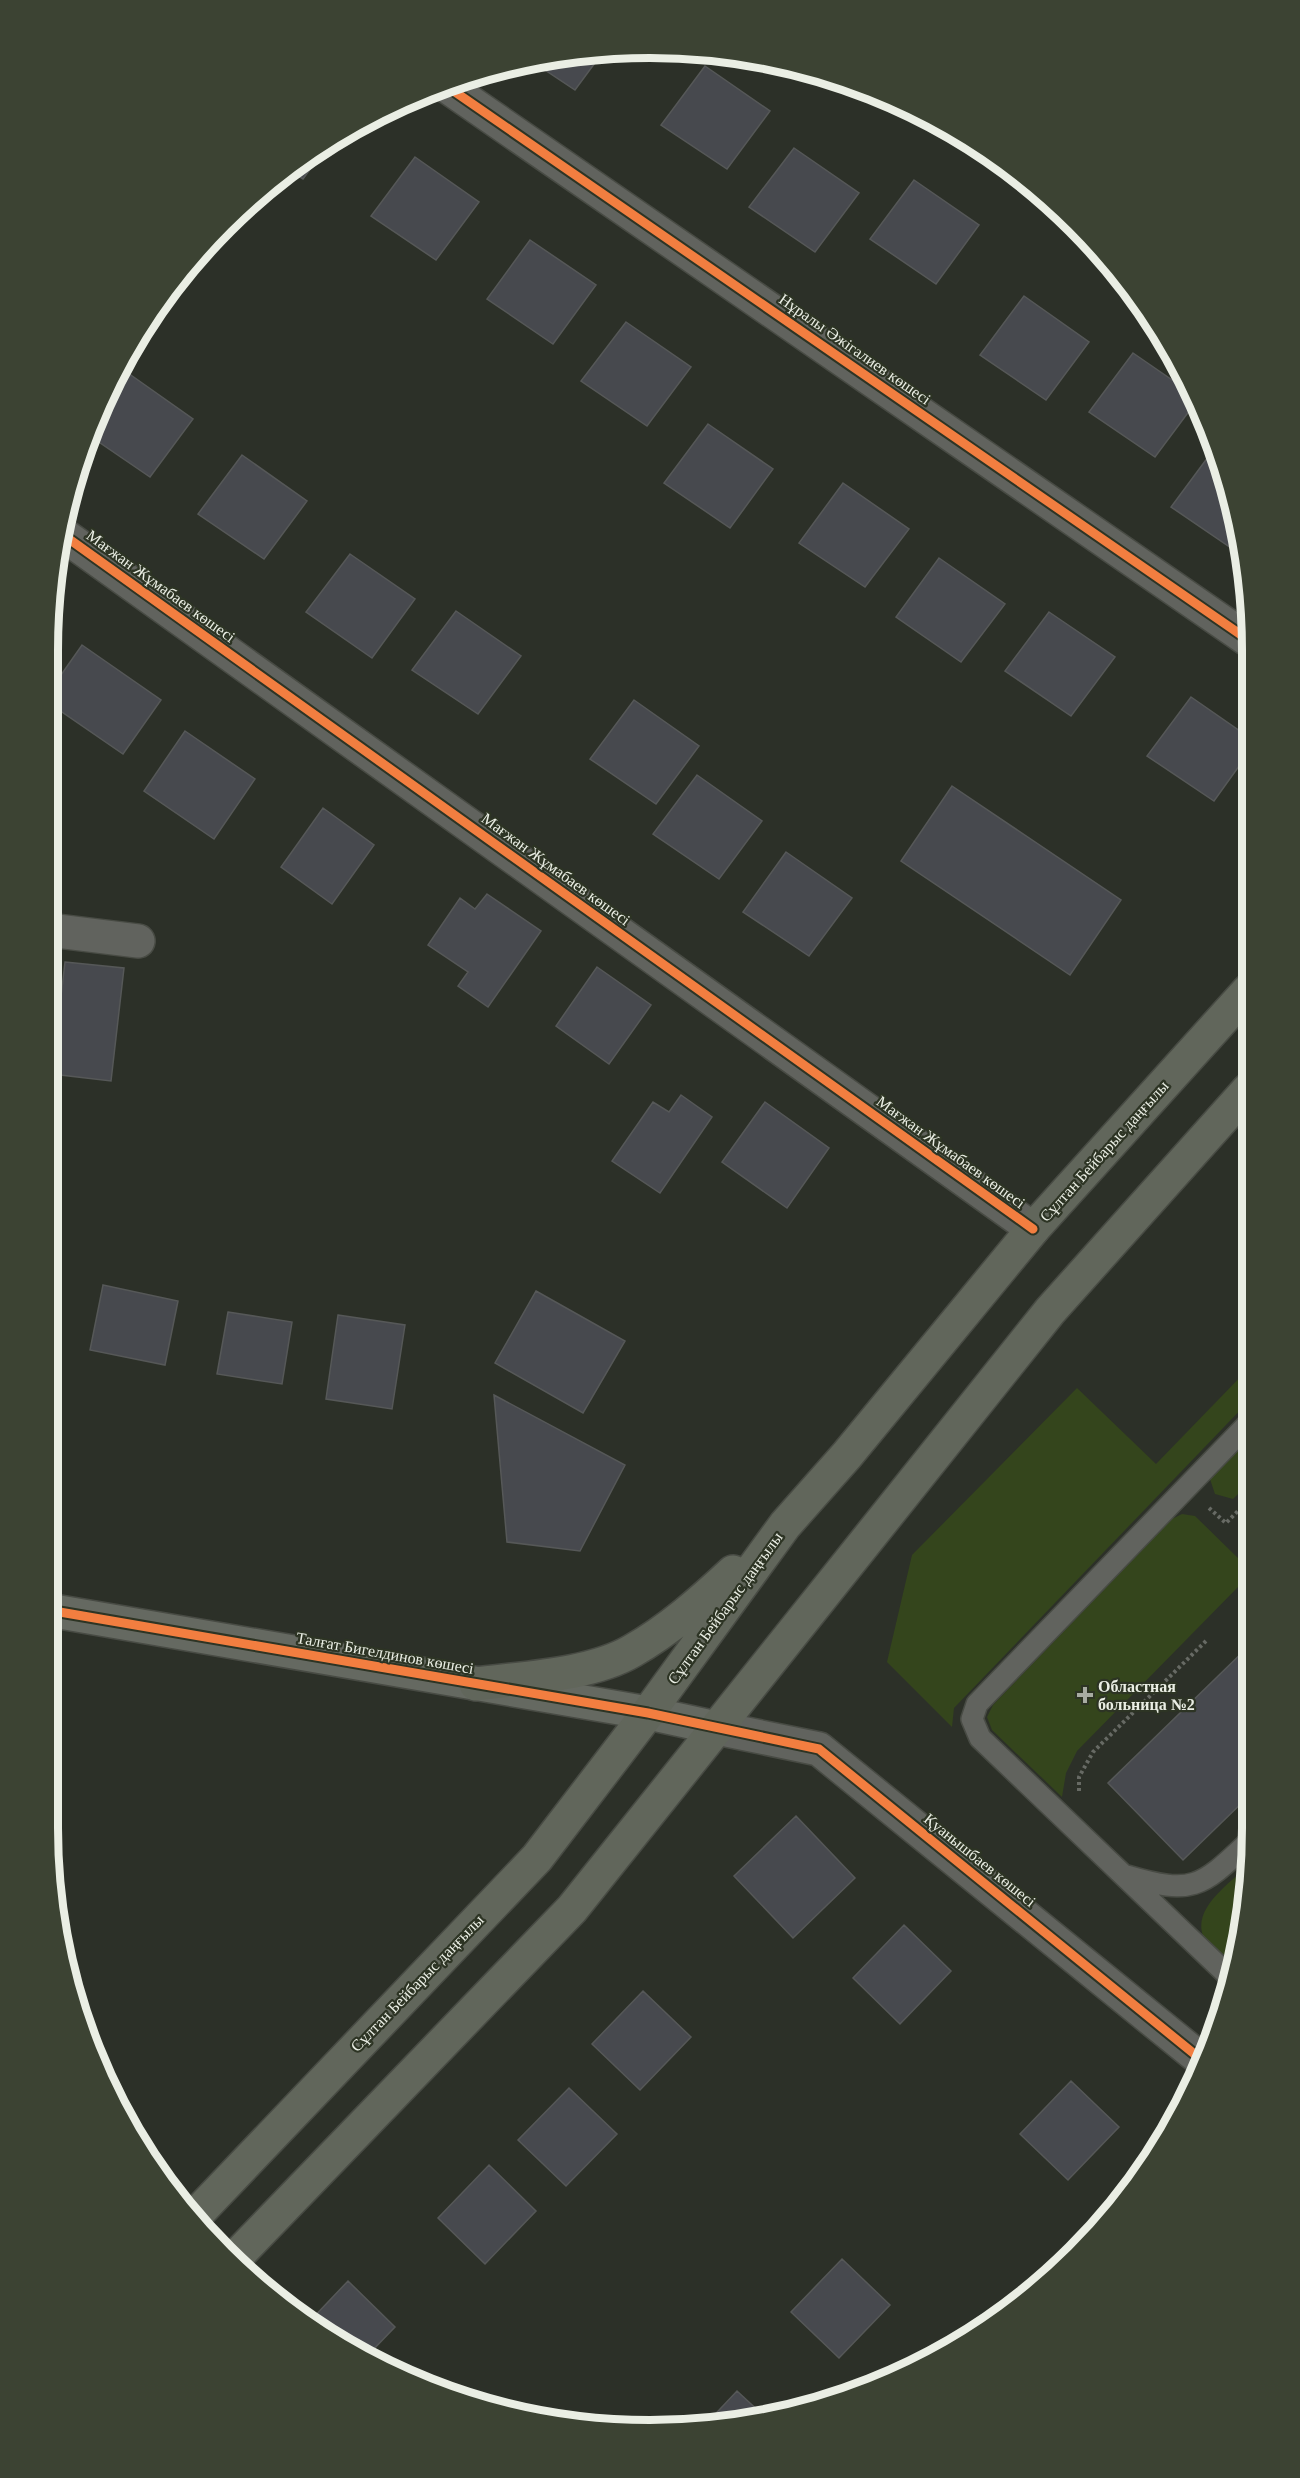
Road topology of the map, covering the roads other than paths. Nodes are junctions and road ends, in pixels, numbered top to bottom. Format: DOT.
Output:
graph roads {
  1 [pos="455,92"];
  2 [pos="69,539"];
  3 [pos="1241,635"];
  4 [pos="58,931"];
  5 [pos="138,941"];
  6 [pos="1242,998"];
  7 [pos="1242,1097"];
  8 [pos="1033,1229"];
  9 [pos="1242,1430"];
  10 [pos="786,1525"];
  11 [pos="58,1612"];
  12 [pos="476,1684"];
  13 [pos="648,1713"];
  14 [pos="717,1728"];
  15 [pos="1241,1850"];
  16 [pos="1124,1875"];
  17 [pos="1223,1971"];
  18 [pos="1196,2055"];
  19 [pos="200,2211"];
  20 [pos="240,2253"];
  1 -- 3 [label="street, Нұралы Әжiгалиев көшесi"];
  2 -- 8 [label="street, Мағжан Жұмабаев көшесі"];
  4 -- 5 [label="street"];
  6 -- 8 [label="main road, Сұлтан Бейбарыс даңғылы"];
  7 -- 14 [label="main road"];
  8 -- 10 [label="main road, Сұлтан Бейбарыс даңғылы"];
  9 -- 16 [label="lane"];
  10 -- 12 [label="main road"];
  10 -- 13 [label="main road, Сұлтан Бейбарыс даңғылы"];
  11 -- 12 [label="street, Талғат Бигелдинов көшесі"];
  12 -- 13 [label="street, Талғат Бигелдинов көшесі"];
  13 -- 14 [label="street, Талғат Бигелдинов көшесі"];
  13 -- 19 [label="main road, Сұлтан Бейбарыс даңғылы"];
  14 -- 18 [label="street, Қуанышбаев көшесі"];
  14 -- 20 [label="main road"];
  15 -- 16 [label="lane"];
  16 -- 17 [label="lane"];
}
